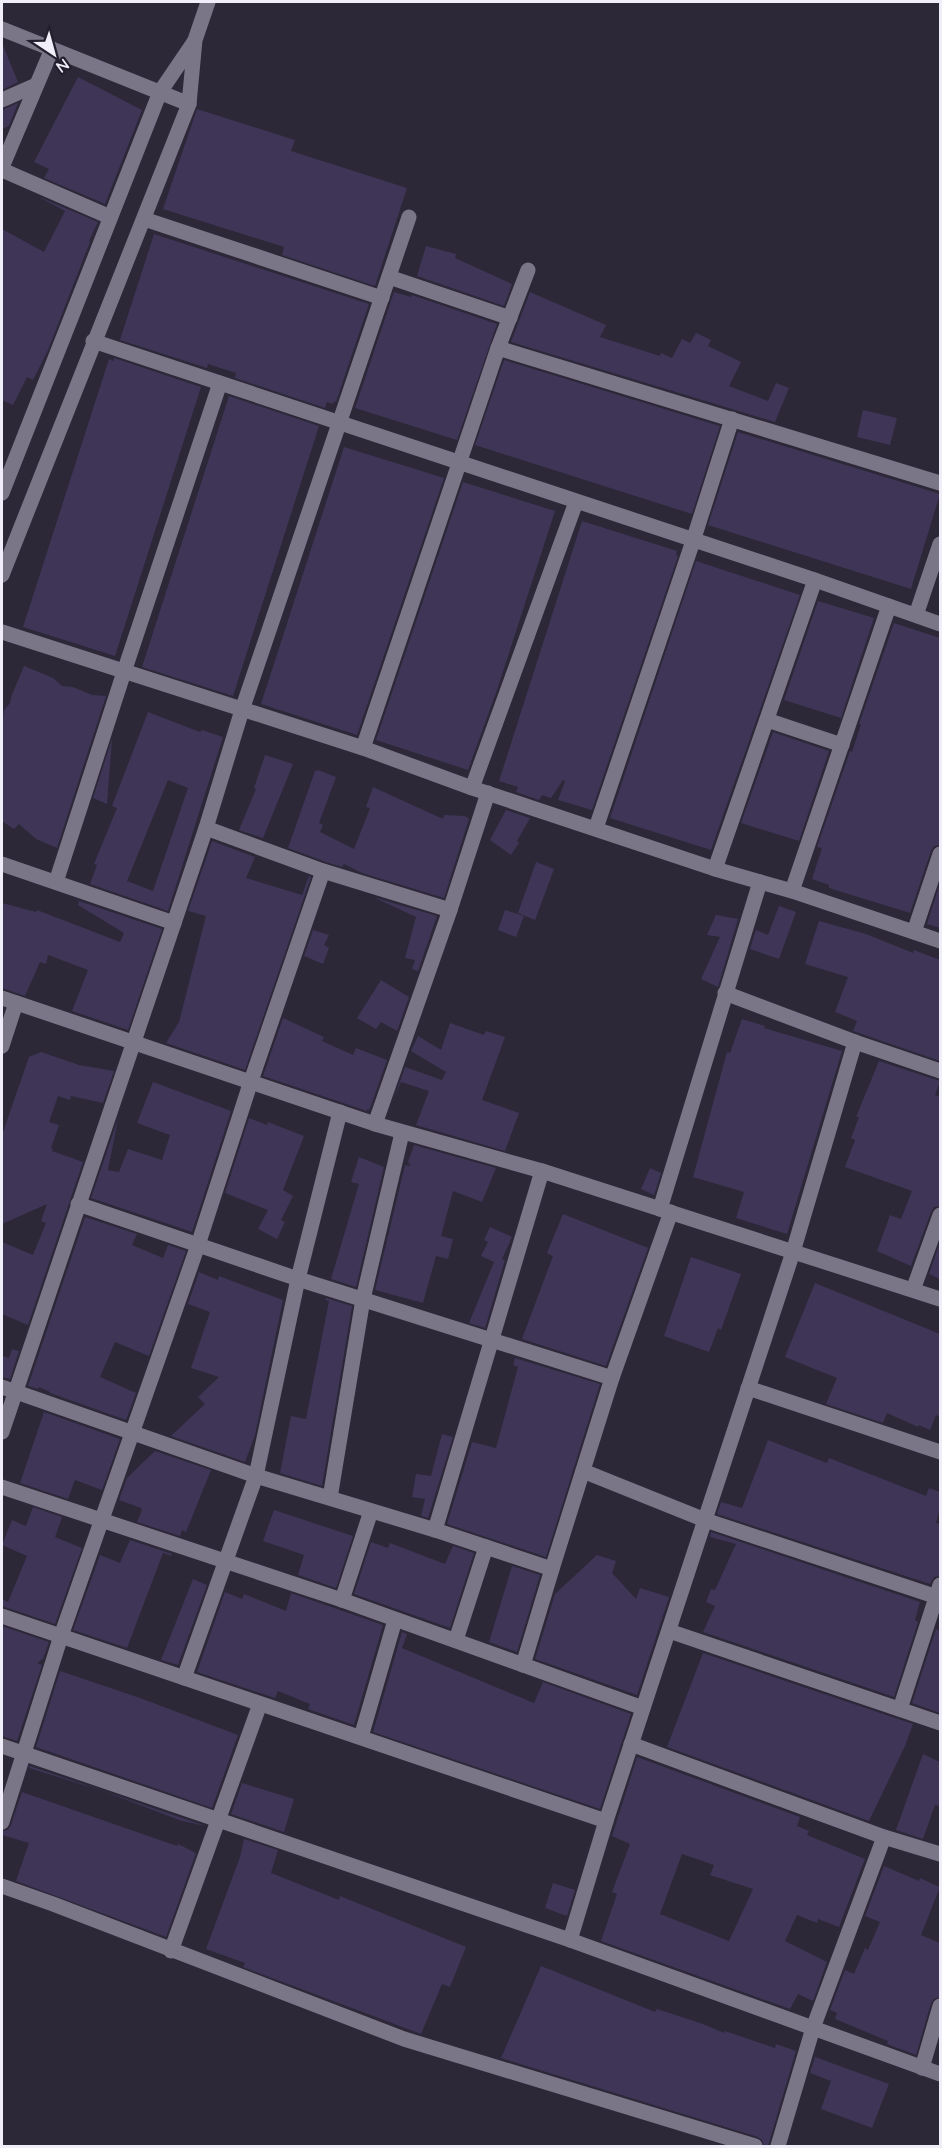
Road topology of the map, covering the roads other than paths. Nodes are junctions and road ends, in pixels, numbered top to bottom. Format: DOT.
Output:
graph roads {
  1 [pos="208,2"];
  2 [pos="2,29"];
  3 [pos="195,40"];
  4 [pos="52,48"];
  5 [pos="36,85"];
  6 [pos="160,92"];
  7 [pos="2,100"];
  8 [pos="189,104"];
  9 [pos="6,144"];
  10 [pos="2,169"];
  11 [pos="110,217"];
  12 [pos="409,217"];
  13 [pos="144,219"];
  14 [pos="528,270"];
  15 [pos="389,277"];
  16 [pos="382,298"];
  17 [pos="510,318"];
  18 [pos="93,341"];
  19 [pos="498,348"];
  20 [pos="220,383"];
  21 [pos="732,419"];
  22 [pos="340,422"];
  23 [pos="459,461"];
  24 [pos="940,483"];
  25 [pos="2,494"];
  26 [pos="576,502"];
  27 [pos="693,541"];
  28 [pos="940,544"];
  29 [pos="2,575"];
  30 [pos="815,580"];
  31 [pos="889,606"];
  32 [pos="916,615"];
  33 [pos="940,624"];
  34 [pos="2,632"];
  35 [pos="123,672"];
  36 [pos="242,710"];
  37 [pos="767,720"];
  38 [pos="842,745"];
  39 [pos="363,748"];
  40 [pos="472,788"];
  41 [pos="488,793"];
  42 [pos="206,828"];
  43 [pos="596,828"];
  44 [pos="940,854"];
  45 [pos="2,864"];
  46 [pos="716,869"];
  47 [pos="323,871"];
  48 [pos="56,882"];
  49 [pos="760,882"];
  50 [pos="792,891"];
  51 [pos="450,910"];
  52 [pos="174,923"];
  53 [pos="914,932"];
  54 [pos="940,941"];
  55 [pos="725,993"];
  56 [pos="9,1001"];
  57 [pos="855,1042"];
  58 [pos="133,1043"];
  59 [pos="2,1046"];
  60 [pos="940,1071"];
  61 [pos="251,1082"];
  62 [pos="340,1112"];
  63 [pos="375,1124"];
  64 [pos="402,1133"];
  65 [pos="542,1171"];
  66 [pos="78,1204"];
  67 [pos="666,1211"];
  68 [pos="940,1215"];
  69 [pos="198,1245"];
  70 [pos="793,1252"];
  71 [pos="297,1279"];
  72 [pos="913,1290"];
  73 [pos="363,1299"];
  74 [pos="940,1299"];
  75 [pos="493,1341"];
  76 [pos="612,1378"];
  77 [pos="748,1388"];
  78 [pos="8,1389"];
  79 [pos="2,1432"];
  80 [pos="133,1433"];
  81 [pos="940,1452"];
  82 [pos="583,1471"];
  83 [pos="256,1476"];
  84 [pos="2,1487"];
  85 [pos="330,1498"];
  86 [pos="371,1510"];
  87 [pos="101,1520"];
  88 [pos="705,1520"];
  89 [pos="435,1530"];
  90 [pos="486,1547"];
  91 [pos="225,1562"];
  92 [pos="552,1569"];
  93 [pos="939,1594"];
  94 [pos="342,1600"];
  95 [pos="2,1616"];
  96 [pos="395,1620"];
  97 [pos="669,1631"];
  98 [pos="61,1636"];
  99 [pos="456,1640"];
  100 [pos="523,1665"];
  101 [pos="184,1678"];
  102 [pos="260,1704"];
  103 [pos="643,1708"];
  104 [pos="900,1709"];
  105 [pos="940,1723"];
  106 [pos="361,1737"];
  107 [pos="631,1744"];
  108 [pos="2,1746"];
  109 [pos="25,1754"];
  110 [pos="219,1820"];
  111 [pos="606,1821"];
  112 [pos="2,1822"];
  113 [pos="884,1837"];
  114 [pos="940,1854"];
  115 [pos="2,1886"];
  116 [pos="570,1940"];
  117 [pos="171,1951"];
  118 [pos="940,2006"];
  119 [pos="813,2028"];
  120 [pos="922,2068"];
  121 [pos="940,2074"];
  122 [pos="754,2146"];
  123 [pos="778,2146"];
  1 -- 3 [label="street"];
  2 -- 4 [label="street"];
  3 -- 6 [label="street"];
  3 -- 8 [label="street"];
  4 -- 5 [label="street"];
  4 -- 6 [label="street"];
  5 -- 7 [label="street"];
  5 -- 9 [label="street"];
  6 -- 8 [label="street"];
  6 -- 11 [label="street"];
  8 -- 13 [label="street"];
  9 -- 10 [label="street"];
  10 -- 11 [label="street"];
  11 -- 25 [label="street"];
  12 -- 15 [label="street"];
  13 -- 16 [label="street"];
  13 -- 18 [label="street"];
  14 -- 17 [label="street"];
  15 -- 16 [label="street"];
  15 -- 17 [label="street"];
  16 -- 22 [label="street"];
  17 -- 19 [label="street"];
  18 -- 20 [label="street"];
  18 -- 29 [label="street"];
  19 -- 21 [label="street"];
  19 -- 23 [label="street"];
  20 -- 22 [label="street"];
  20 -- 35 [label="street"];
  21 -- 24 [label="street"];
  21 -- 27 [label="street"];
  22 -- 23 [label="street"];
  22 -- 36 [label="street"];
  23 -- 26 [label="street"];
  23 -- 39 [label="street"];
  26 -- 27 [label="street"];
  26 -- 40 [label="street"];
  27 -- 30 [label="street"];
  27 -- 43 [label="street"];
  28 -- 32 [label="street"];
  30 -- 31 [label="street"];
  30 -- 37 [label="street"];
  31 -- 32 [label="street"];
  31 -- 38 [label="street"];
  32 -- 33 [label="street"];
  34 -- 35 [label="street"];
  35 -- 36 [label="street"];
  35 -- 48 [label="street"];
  36 -- 39 [label="street"];
  36 -- 42 [label="street"];
  37 -- 38 [label="street"];
  37 -- 46 [label="street"];
  38 -- 50 [label="street"];
  39 -- 40 [label="street"];
  40 -- 41 [label="street"];
  41 -- 43 [label="street"];
  41 -- 51 [label="street"];
  42 -- 47 [label="street"];
  42 -- 52 [label="street"];
  43 -- 46 [label="street"];
  44 -- 53 [label="street"];
  45 -- 48 [label="street"];
  46 -- 49 [label="street"];
  47 -- 51 [label="street"];
  47 -- 61 [label="street"];
  48 -- 52 [label="street"];
  49 -- 50 [label="street"];
  49 -- 55 [label="street"];
  50 -- 53 [label="street"];
  51 -- 63 [label="street"];
  52 -- 58 [label="street"];
  53 -- 54 [label="street"];
  55 -- 57 [label="street"];
  55 -- 67 [label="street"];
  56 -- 58 [label="street"];
  56 -- 59 [label="street"];
  57 -- 60 [label="street"];
  57 -- 70 [label="street"];
  58 -- 61 [label="street"];
  58 -- 66 [label="street"];
  61 -- 62 [label="street"];
  61 -- 69 [label="street"];
  62 -- 63 [label="street"];
  62 -- 71 [label="street"];
  63 -- 64 [label="street"];
  64 -- 65 [label="street"];
  64 -- 73 [label="street"];
  65 -- 67 [label="street"];
  65 -- 75 [label="street"];
  66 -- 69 [label="street"];
  66 -- 78 [label="street"];
  67 -- 70 [label="street"];
  67 -- 76 [label="street"];
  68 -- 72 [label="street"];
  69 -- 71 [label="street"];
  69 -- 80 [label="street"];
  70 -- 72 [label="street"];
  70 -- 77 [label="street"];
  71 -- 73 [label="street"];
  71 -- 83 [label="street"];
  72 -- 74 [label="street"];
  73 -- 75 [label="street"];
  73 -- 85 [label="street"];
  75 -- 76 [label="street"];
  75 -- 89 [label="street"];
  76 -- 82 [label="street"];
  77 -- 81 [label="street"];
  77 -- 88 [label="street"];
  78 -- 79 [label="street"];
  78 -- 80 [label="street"];
  80 -- 83 [label="street"];
  80 -- 87 [label="street"];
  82 -- 88 [label="street"];
  82 -- 92 [label="street"];
  83 -- 85 [label="street"];
  83 -- 91 [label="street"];
  84 -- 87 [label="street"];
  85 -- 86 [label="street"];
  86 -- 89 [label="street"];
  86 -- 94 [label="street"];
  87 -- 91 [label="street"];
  87 -- 98 [label="street"];
  88 -- 93 [label="street"];
  88 -- 97 [label="street"];
  89 -- 90 [label="street"];
  90 -- 92 [label="street"];
  90 -- 99 [label="street"];
  91 -- 94 [label="street"];
  91 -- 101 [label="street"];
  92 -- 100 [label="street"];
  93 -- 104 [label="street"];
  94 -- 96 [label="street"];
  95 -- 98 [label="street"];
  96 -- 99 [label="street"];
  96 -- 106 [label="street"];
  97 -- 103 [label="street"];
  97 -- 104 [label="street"];
  98 -- 101 [label="street"];
  98 -- 109 [label="street"];
  99 -- 100 [label="street"];
  100 -- 103 [label="street"];
  101 -- 102 [label="street"];
  102 -- 106 [label="street"];
  102 -- 110 [label="street"];
  103 -- 107 [label="street"];
  104 -- 105 [label="street"];
  106 -- 111 [label="street"];
  107 -- 111 [label="street"];
  107 -- 113 [label="street"];
  108 -- 109 [label="street"];
  109 -- 110 [label="street"];
  109 -- 112 [label="street"];
  110 -- 116 [label="street"];
  110 -- 117 [label="street"];
  111 -- 116 [label="street"];
  113 -- 114 [label="street"];
  113 -- 119 [label="street"];
  115 -- 117 [label="street"];
  116 -- 119 [label="street"];
  117 -- 122 [label="street"];
  118 -- 120 [label="street"];
  119 -- 120 [label="street"];
  119 -- 123 [label="street"];
  120 -- 121 [label="street"];
}
